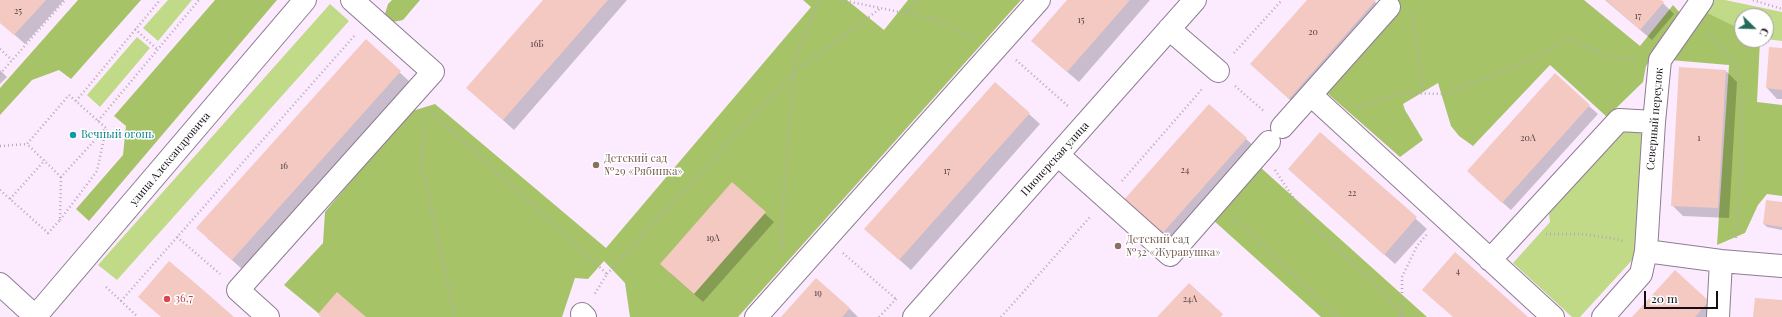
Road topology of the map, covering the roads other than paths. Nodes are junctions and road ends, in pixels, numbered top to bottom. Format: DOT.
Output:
graph roads {
  1 [pos="305,0"];
  2 [pos="352,0"];
  3 [pos="1039,0"];
  4 [pos="1195,0"];
  5 [pos="1389,7"];
  6 [pos="1697,7"];
  7 [pos="1170,29"];
  8 [pos="1218,71"];
  9 [pos="1311,95"];
  10 [pos="1654,122"];
  11 [pos="1058,155"];
  12 [pos="1646,251"];
  13 [pos="1490,260"];
  14 [pos="1728,261"];
  15 [pos="1782,266"];
  16 [pos="0,284"];
  17 [pos="917,316"];
  18 [pos="36,317"];
  19 [pos="268,317"];
  20 [pos="756,317"];
  21 [pos="1553,317"];
  22 [pos="1603,317"];
  23 [pos="1718,317"];
  1 -- 18 [label="street, улица Александровича"];
  2 -- 19 [label="street"];
  3 -- 20 [label="street"];
  4 -- 7 [label="street, Пионерская улица"];
  5 -- 9 [label="street"];
  6 -- 10 [label="street, Северный переулок"];
  7 -- 8 [label="street"];
  7 -- 11 [label="street, Пионерская улица"];
  9 -- 11 [label="street"];
  9 -- 13 [label="street"];
  10 -- 12 [label="street, Северный переулок"];
  10 -- 13 [label="street"];
  11 -- 17 [label="street, Пионерская улица"];
  12 -- 14 [label="street"];
  12 -- 22 [label="street, Северный переулок"];
  13 -- 21 [label="street"];
  14 -- 15 [label="street"];
  14 -- 23 [label="street"];
  16 -- 18 [label="street"];
}
